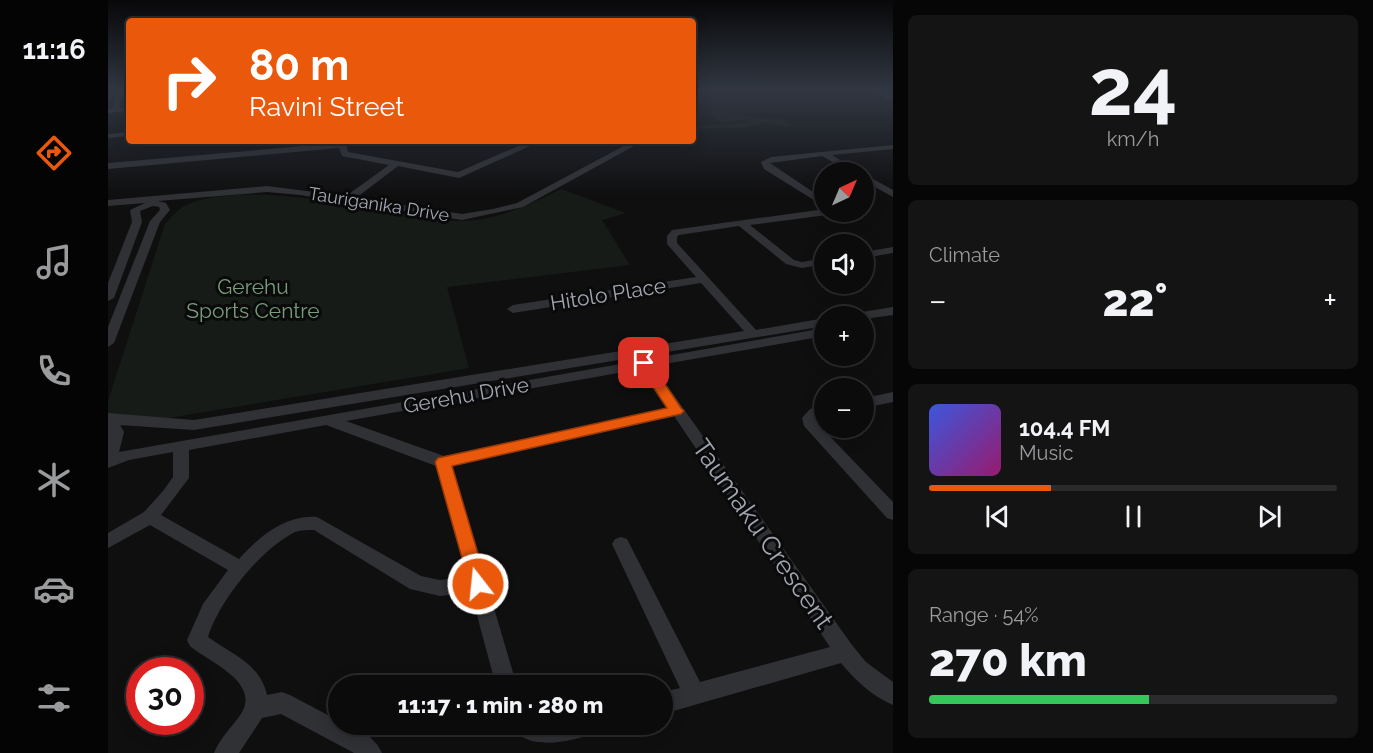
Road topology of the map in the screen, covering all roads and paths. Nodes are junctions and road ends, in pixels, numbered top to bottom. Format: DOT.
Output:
graph roads {
  1 [pos="126,134"];
  2 [pos="108,136"];
  3 [pos="331,144"];
  4 [pos="341,144"];
  5 [pos="530,144"];
  6 [pos="630,144"];
  7 [pos="893,147"];
  8 [pos="825,154"];
  9 [pos="839,162"];
  10 [pos="397,163"];
  11 [pos="108,166"];
  12 [pos="874,183"];
  13 [pos="210,193"];
  14 [pos="893,195"];
  15 [pos="814,197"];
  16 [pos="348,199"];
  17 [pos="152,203"];
  18 [pos="108,205"];
  19 [pos="162,214"];
  20 [pos="814,214"];
  21 [pos="135,218"];
  22 [pos="741,223"];
  23 [pos="893,250"];
  24 [pos="874,253"];
  25 [pos="814,262"];
  26 [pos="703,279"];
  27 [pos="109,292"];
  28 [pos="513,309"];
  29 [pos="893,311"];
  30 [pos="874,314"];
  31 [pos="893,320"];
  32 [pos="874,323"];
  33 [pos="814,324"];
  34 [pos="753,334"];
  35 [pos="814,334"];
  36 [pos="108,343"];
  37 [pos="644,363"];
  38 [pos="893,397"];
  39 [pos="874,400"];
  40 [pos="676,411"];
  41 [pos="814,413"];
  42 [pos="109,419"];
  43 [pos="328,420"];
  44 [pos="814,428"];
  45 [pos="823,438"];
  46 [pos="181,446"];
  47 [pos="108,454"];
  48 [pos="108,462"];
  49 [pos="443,462"];
  50 [pos="893,513"];
  51 [pos="150,517"];
  52 [pos="108,541"];
  53 [pos="621,544"];
  54 [pos="240,568"];
  55 [pos="478,584"];
  56 [pos="845,652"];
  57 [pos="504,675"];
  58 [pos="694,693"];
  59 [pos="893,695"];
  60 [pos="673,700"];
  61 [pos="254,711"];
  62 [pos="536,735"];
  63 [pos="553,735"];
  64 [pos="225,753"];
  65 [pos="371,753"];
  1 -- 2 [label="street"];
  3 -- 11 [label="street"];
  4 -- 10 [label="street"];
  5 -- 10 [label="street"];
  6 -- 16 [label="street, Tauriganika Drive"];
  7 -- 8 [label="street"];
  8 -- 9 [label="street"];
  8 -- 15 [label="street"];
  10 -- 16 [label="street"];
  12 -- 14 [label="street"];
  13 -- 16 [label="street, Tauriganika Drive"];
  13 -- 17 [label="street, Tauriganika Drive"];
  13 -- 18 [label="street, Tauriganika Drive"];
  13 -- 19 [label="street"];
  17 -- 18 [label="street, Tauriganika Drive"];
  17 -- 19 [label="street"];
  17 -- 21 [label="street"];
  18 -- 21 [label="street"];
  19 -- 21 [label="street"];
  19 -- 36 [label="street"];
  20 -- 22 [label="street"];
  21 -- 27 [label="street"];
  22 -- 25 [label="street"];
  22 -- 26 [label="street"];
  23 -- 24 [label="street"];
  26 -- 28 [label="street, Hitolo Place"];
  26 -- 34 [label="street"];
  29 -- 30 [label="street"];
  31 -- 32 [label="street"];
  33 -- 34 [label="street, Gerehu Drive"];
  34 -- 42 [label="street, Gerehu Drive"];
  35 -- 37 [label="street, Gerehu Drive"];
  37 -- 40 [label="street, Taumaku Crescent"];
  37 -- 43 [label="street, Gerehu Drive"];
  38 -- 39 [label="street"];
  40 -- 49 [label="street"];
  40 -- 56 [label="street, Taumaku Crescent"];
  41 -- 44 [label="street"];
  42 -- 47 [label="street"];
  43 -- 46 [label="street, Gerehu Drive"];
  43 -- 49 [label="street"];
  45 -- 50 [label="street"];
  46 -- 48 [label="street, Gerehu Drive"];
  46 -- 51 [label="street"];
  49 -- 55 [label="street"];
  51 -- 52 [label="street"];
  51 -- 54 [label="street"];
  53 -- 58 [label="street"];
  54 -- 55 [label="street"];
  54 -- 61 [label="street"];
  55 -- 57 [label="street"];
  56 -- 58 [label="street"];
  56 -- 59 [label="street, Taumaku Crescent"];
  58 -- 60 [label="street"];
  61 -- 64 [label="street"];
  61 -- 65 [label="street"];
  62 -- 63 [label="street"];
}
